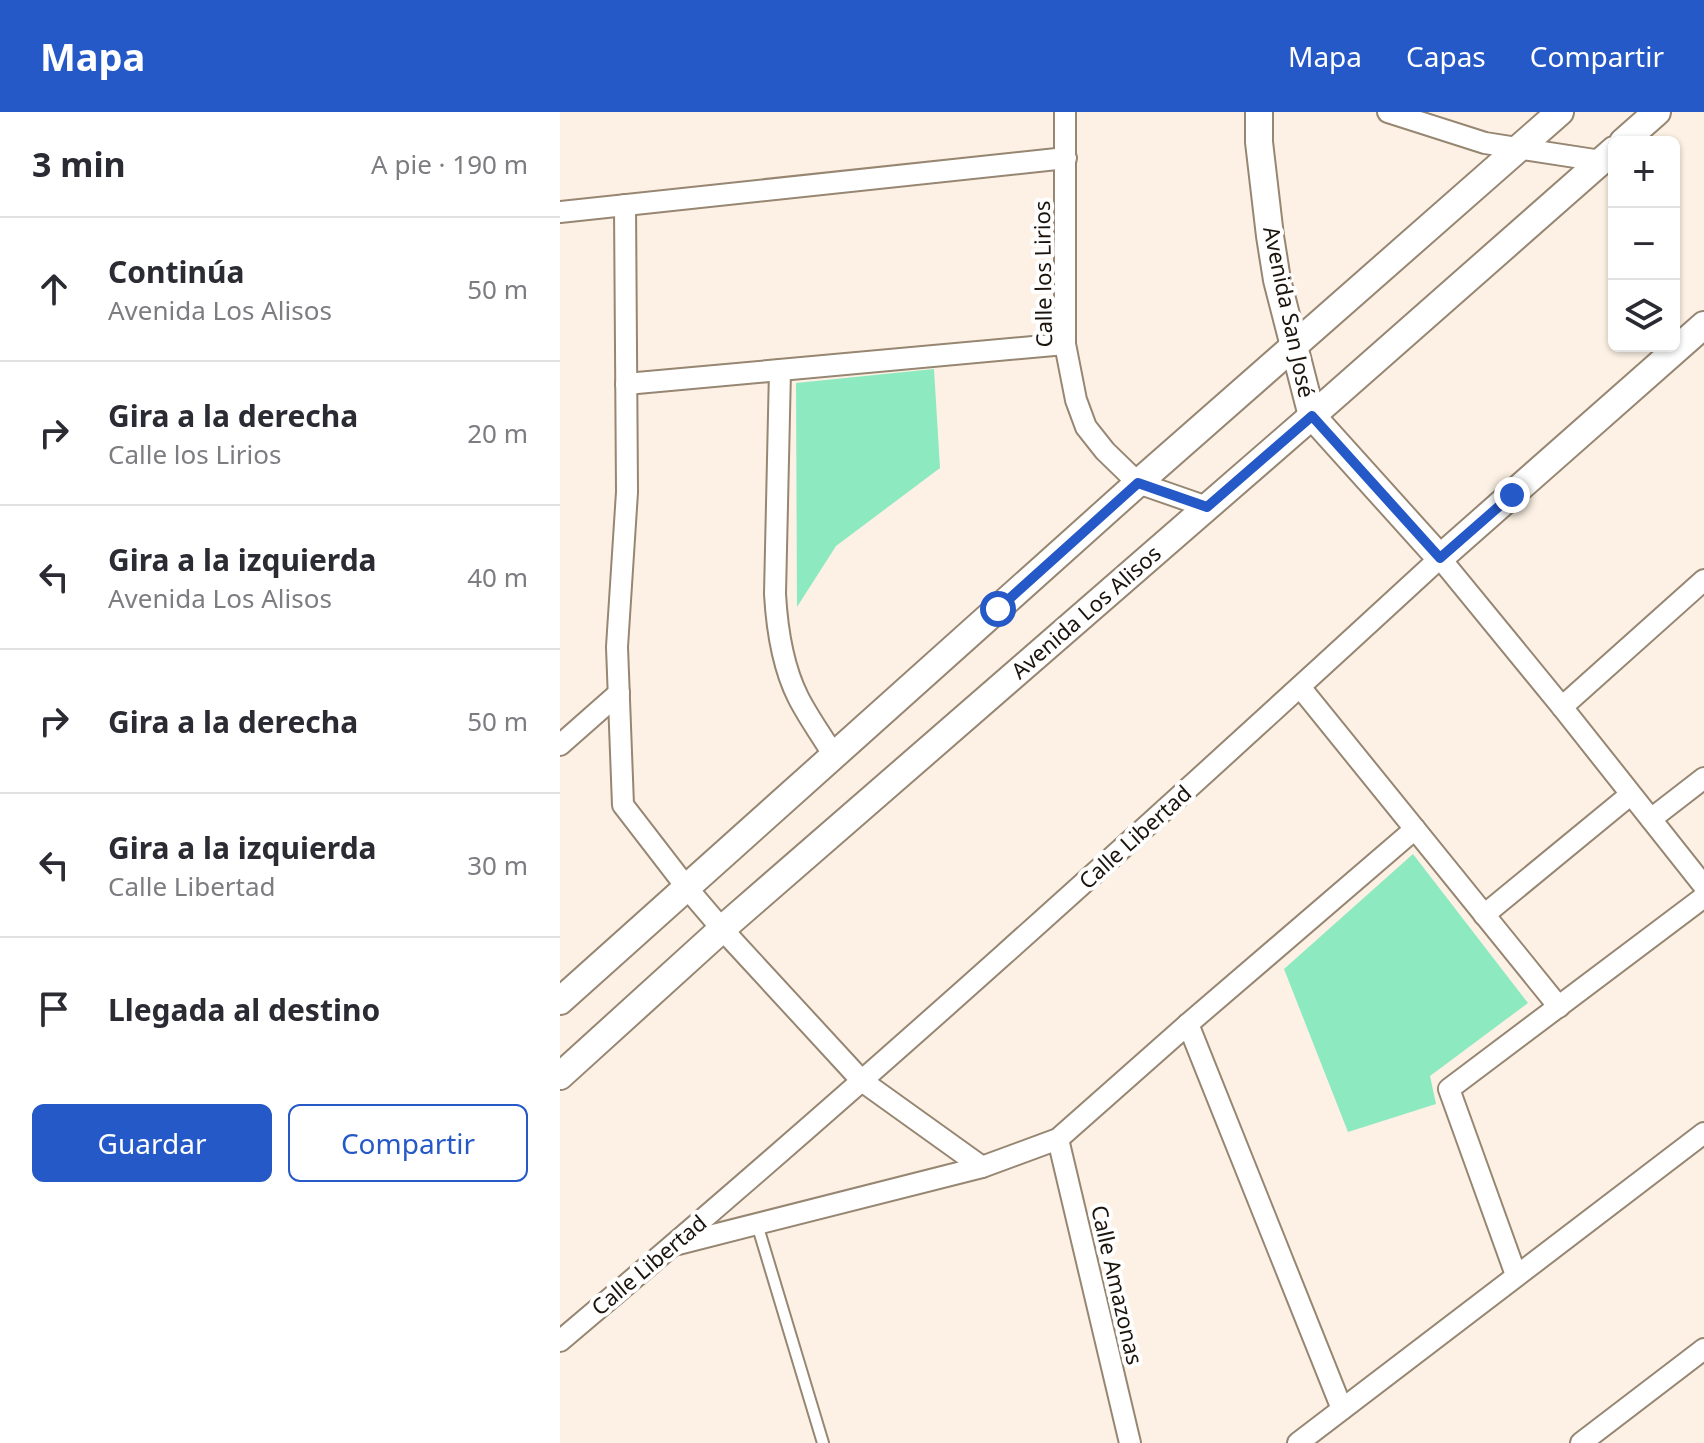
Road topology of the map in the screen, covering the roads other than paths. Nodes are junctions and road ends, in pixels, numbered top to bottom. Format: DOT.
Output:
graph roads {
  1 [pos="1065,112"];
  2 [pos="1259,112"];
  3 [pos="1388,112"];
  4 [pos="1560,112"];
  5 [pos="1657,112"];
  6 [pos="1630,136"];
  7 [pos="1519,149"];
  8 [pos="1608,156"];
  9 [pos="1066,158"];
  10 [pos="625,205"];
  11 [pos="560,212"];
  12 [pos="1704,325"];
  13 [pos="1065,344"];
  14 [pos="1293,344"];
  15 [pos="780,370"];
  16 [pos="626,384"];
  17 [pos="1312,416"];
  18 [pos="1138,483"];
  19 [pos="1207,507"];
  20 [pos="1440,558"];
  21 [pos="1704,580"];
  22 [pos="1300,687"];
  23 [pos="619,693"];
  24 [pos="1562,707"];
  25 [pos="560,745"];
  26 [pos="834,756"];
  27 [pos="1704,778"];
  28 [pos="1630,795"];
  29 [pos="1651,819"];
  30 [pos="1415,829"];
  31 [pos="1704,886"];
  32 [pos="687,888"];
  33 [pos="1704,897"];
  34 [pos="1484,915"];
  35 [pos="722,929"];
  36 [pos="560,1001"];
  37 [pos="1559,1007"];
  38 [pos="1188,1024"];
  39 [pos="560,1076"];
  40 [pos="862,1081"];
  41 [pos="1704,1133"];
  42 [pos="1058,1139"];
  43 [pos="982,1167"];
  44 [pos="757,1224"];
  45 [pos="674,1245"];
  46 [pos="1516,1275"];
  47 [pos="560,1341"];
  48 [pos="1704,1349"];
  49 [pos="1342,1409"];
  50 [pos="823,1443"];
  51 [pos="1130,1443"];
  52 [pos="1298,1443"];
  53 [pos="1581,1443"];
  1 -- 9 [label="street, Calle los Lirios"];
  2 -- 14 [label="street, Avenida San José"];
  3 -- 7 [label="street"];
  4 -- 7 [label="street"];
  5 -- 6 [label="street"];
  7 -- 8 [label="street"];
  7 -- 14 [label="street"];
  8 -- 17 [label="street, Avenida Los Alisos"];
  9 -- 10 [label="street"];
  9 -- 13 [label="street, Calle los Lirios"];
  10 -- 11 [label="street"];
  10 -- 16 [label="street"];
  12 -- 20 [label="street, Calle Libertad"];
  13 -- 15 [label="street"];
  13 -- 18 [label="street, Calle los Lirios"];
  14 -- 17 [label="street, Avenida San José"];
  14 -- 18 [label="street"];
  15 -- 16 [label="street"];
  15 -- 26 [label="street"];
  16 -- 23 [label="street"];
  17 -- 19 [label="street, Avenida Los Alisos"];
  17 -- 20 [label="street"];
  18 -- 19 [label="street, Calle los Lirios"];
  18 -- 26 [label="street"];
  19 -- 35 [label="street, Avenida Los Alisos"];
  20 -- 22 [label="street, Calle Libertad"];
  20 -- 24 [label="street"];
  21 -- 24 [label="street"];
  22 -- 30 [label="street"];
  22 -- 40 [label="street, Calle Libertad"];
  23 -- 25 [label="street"];
  23 -- 32 [label="street"];
  24 -- 28 [label="street"];
  26 -- 32 [label="street"];
  27 -- 29 [label="street"];
  28 -- 29 [label="street"];
  28 -- 34 [label="street"];
  29 -- 31 [label="street"];
  30 -- 34 [label="street"];
  30 -- 38 [label="street"];
  32 -- 35 [label="street"];
  32 -- 36 [label="street"];
  33 -- 37 [label="street"];
  34 -- 37 [label="street"];
  35 -- 39 [label="street, Avenida Los Alisos"];
  35 -- 40 [label="street"];
  37 -- 46 [label="street"];
  38 -- 42 [label="street"];
  38 -- 49 [label="street"];
  40 -- 43 [label="street"];
  40 -- 45 [label="street, Calle Libertad"];
  41 -- 46 [label="street"];
  42 -- 43 [label="street"];
  42 -- 51 [label="street, Calle Amazonas"];
  43 -- 44 [label="street"];
  44 -- 45 [label="street"];
  44 -- 50 [label="lane"];
  45 -- 47 [label="street, Calle Libertad"];
  46 -- 49 [label="street"];
  48 -- 53 [label="street"];
  49 -- 52 [label="street"];
}
